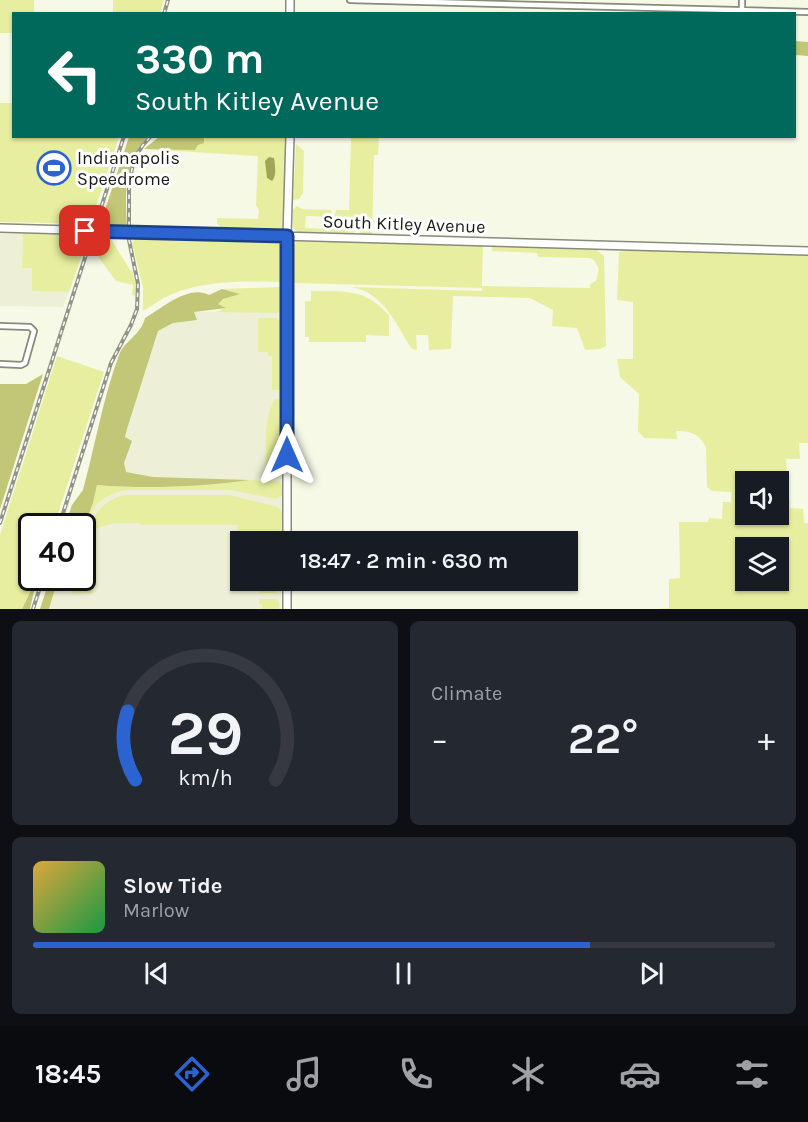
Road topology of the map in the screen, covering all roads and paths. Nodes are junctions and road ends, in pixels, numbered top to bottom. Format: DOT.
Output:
graph roads {
  1 [pos="350,0"];
  2 [pos="742,0"];
  3 [pos="397,1"];
  4 [pos="563,3"];
  5 [pos="742,11"];
  6 [pos="808,12"];
  7 [pos="290,138"];
  8 [pos="0,228"];
  9 [pos="287,236"];
  10 [pos="808,251"];
  11 [pos="0,326"];
  12 [pos="0,364"];
  13 [pos="287,531"];
  14 [pos="287,591"];
  15 [pos="287,609"];
  1 -- 3 [label="street"];
  2 -- 5 [label="street"];
  3 -- 4 [label="street"];
  4 -- 5 [label="street"];
  5 -- 6 [label="street"];
  7 -- 9 [label="street"];
  8 -- 9 [label="street, South Kitley Avenue"];
  9 -- 10 [label="street, South Kitley Avenue"];
  9 -- 13 [label="street"];
  11 -- 12 [label="street"];
  14 -- 15 [label="street"];
}
